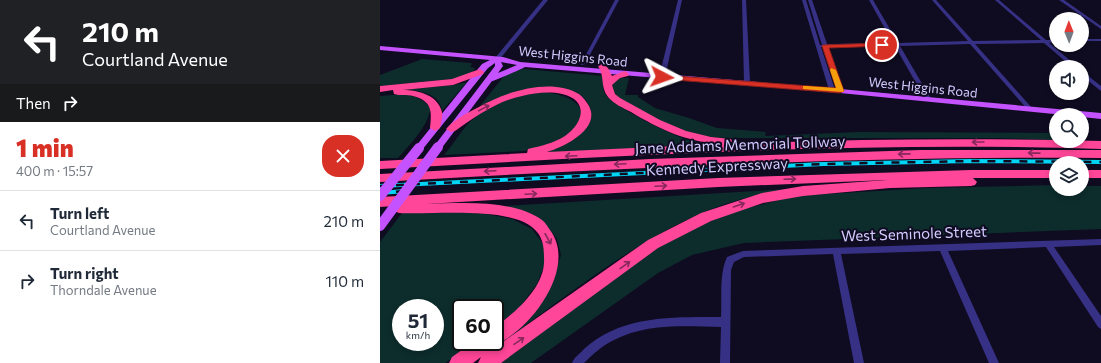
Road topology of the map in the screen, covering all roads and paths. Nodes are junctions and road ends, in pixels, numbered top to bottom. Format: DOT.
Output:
graph roads {
  1 [pos="546,0"];
  2 [pos="616,0"];
  3 [pos="680,0"];
  4 [pos="744,0"];
  5 [pos="804,0"];
  6 [pos="810,0"];
  7 [pos="871,0"];
  8 [pos="934,0"];
  9 [pos="997,0"];
  10 [pos="1061,0"];
  11 [pos="1101,28"];
  12 [pos="1089,40"];
  13 [pos="1101,40"];
  14 [pos="1045,41"];
  15 [pos="1049,41"];
  16 [pos="972,43"];
  17 [pos="897,44"];
  18 [pos="819,46"];
  19 [pos="825,46"];
  20 [pos="380,48"];
  21 [pos="497,59"];
  22 [pos="1067,60"];
  23 [pos="584,64"];
  24 [pos="534,65"];
  25 [pos="605,69"];
  26 [pos="480,72"];
  27 [pos="625,74"];
  28 [pos="662,74"];
  29 [pos="1089,79"];
  30 [pos="745,82"];
  31 [pos="607,85"];
  32 [pos="380,89"];
  33 [pos="481,90"];
  34 [pos="836,90"];
  35 [pos="1101,90"];
  36 [pos="380,94"];
  37 [pos="928,99"];
  38 [pos="1030,109"];
  39 [pos="1101,116"];
  40 [pos="435,128"];
  41 [pos="451,129"];
  42 [pos="834,145"];
  43 [pos="1101,146"];
  44 [pos="1101,154"];
  45 [pos="482,160"];
  46 [pos="381,165"];
  47 [pos="1004,173"];
  48 [pos="1049,174"];
  49 [pos="1089,174"];
  50 [pos="1101,174"];
  51 [pos="380,178"];
  52 [pos="380,196"];
  53 [pos="380,204"];
  54 [pos="380,226"];
  55 [pos="1101,242"];
  56 [pos="1048,244"];
  57 [pos="943,248"];
  58 [pos="836,251"];
  59 [pos="726,322"];
  60 [pos="1101,324"];
  61 [pos="504,331"];
  62 [pos="475,351"];
  63 [pos="458,363"];
  64 [pos="487,363"];
  65 [pos="577,363"];
  66 [pos="725,363"];
  67 [pos="859,363"];
  68 [pos="994,363"];
  1 -- 21 [label="street"];
  2 -- 23 [label="street"];
  3 -- 28 [label="street"];
  4 -- 30 [label="street"];
  5 -- 18 [label="street"];
  6 -- 19 [label="street"];
  7 -- 17 [label="street"];
  8 -- 16 [label="street"];
  9 -- 14 [label="street"];
  10 -- 11 [label="street"];
  12 -- 13 [label="street"];
  14 -- 15 [label="street"];
  14 -- 16 [label="street"];
  14 -- 22 [label="street"];
  16 -- 17 [label="street"];
  16 -- 38 [label="street"];
  17 -- 19 [label="street"];
  17 -- 37 [label="street"];
  18 -- 19 [label="street"];
  18 -- 34 [label="street"];
  19 -- 34 [label="street"];
  20 -- 21 [label="main road, West Higgins Road"];
  21 -- 23 [label="main road, West Higgins Road"];
  21 -- 24 [label="main road, West Higgins Road"];
  21 -- 26 [label="main road"];
  21 -- 33 [label="main road"];
  23 -- 25 [label="main road, West Higgins Road"];
  24 -- 25 [label="main road, West Higgins Road"];
  24 -- 33 [label="main road"];
  25 -- 27 [label="main road, West Higgins Road"];
  25 -- 28 [label="main road, West Higgins Road"];
  25 -- 31 [label="highway"];
  26 -- 32 [label="highway"];
  26 -- 40 [label="main road"];
  27 -- 28 [label="main road, West Higgins Road"];
  27 -- 31 [label="highway"];
  28 -- 30 [label="main road, West Higgins Road"];
  29 -- 35 [label="street"];
  30 -- 34 [label="main road, West Higgins Road"];
  31 -- 42 [label="highway"];
  33 -- 41 [label="main road"];
  34 -- 37 [label="main road, West Higgins Road"];
  36 -- 40 [label="highway"];
  37 -- 38 [label="main road, West Higgins Road"];
  38 -- 39 [label="main road, West Higgins Road"];
  40 -- 52 [label="main road, bridge"];
  41 -- 45 [label="highway, one-way"];
  41 -- 54 [label="main road, bridge"];
  43 -- 42 [label="highway, one-way"];
  42 -- 45 [label="highway, one-way"];
  44 -- 51 [label="highway, Jane Addams Memorial Tollway, one-way"];
  45 -- 46 [label="highway"];
  47 -- 48 [label="highway, Kennedy Expressway"];
  53 -- 47 [label="highway, Kennedy Expressway, one-way"];
  64 -- 47 [label="highway, one-way"];
  49 -- 50 [label="highway"];
  53 -- 61 [label="highway, one-way"];
  55 -- 56 [label="street, West Seminole Street"];
  56 -- 57 [label="street, West Seminole Street"];
  56 -- 60 [label="street"];
  57 -- 58 [label="street, West Seminole Street"];
  57 -- 68 [label="street"];
  58 -- 59 [label="street, West Seminole Street"];
  58 -- 67 [label="street"];
  59 -- 65 [label="street"];
  59 -- 66 [label="street"];
  62 -- 63 [label="highway"];
}
